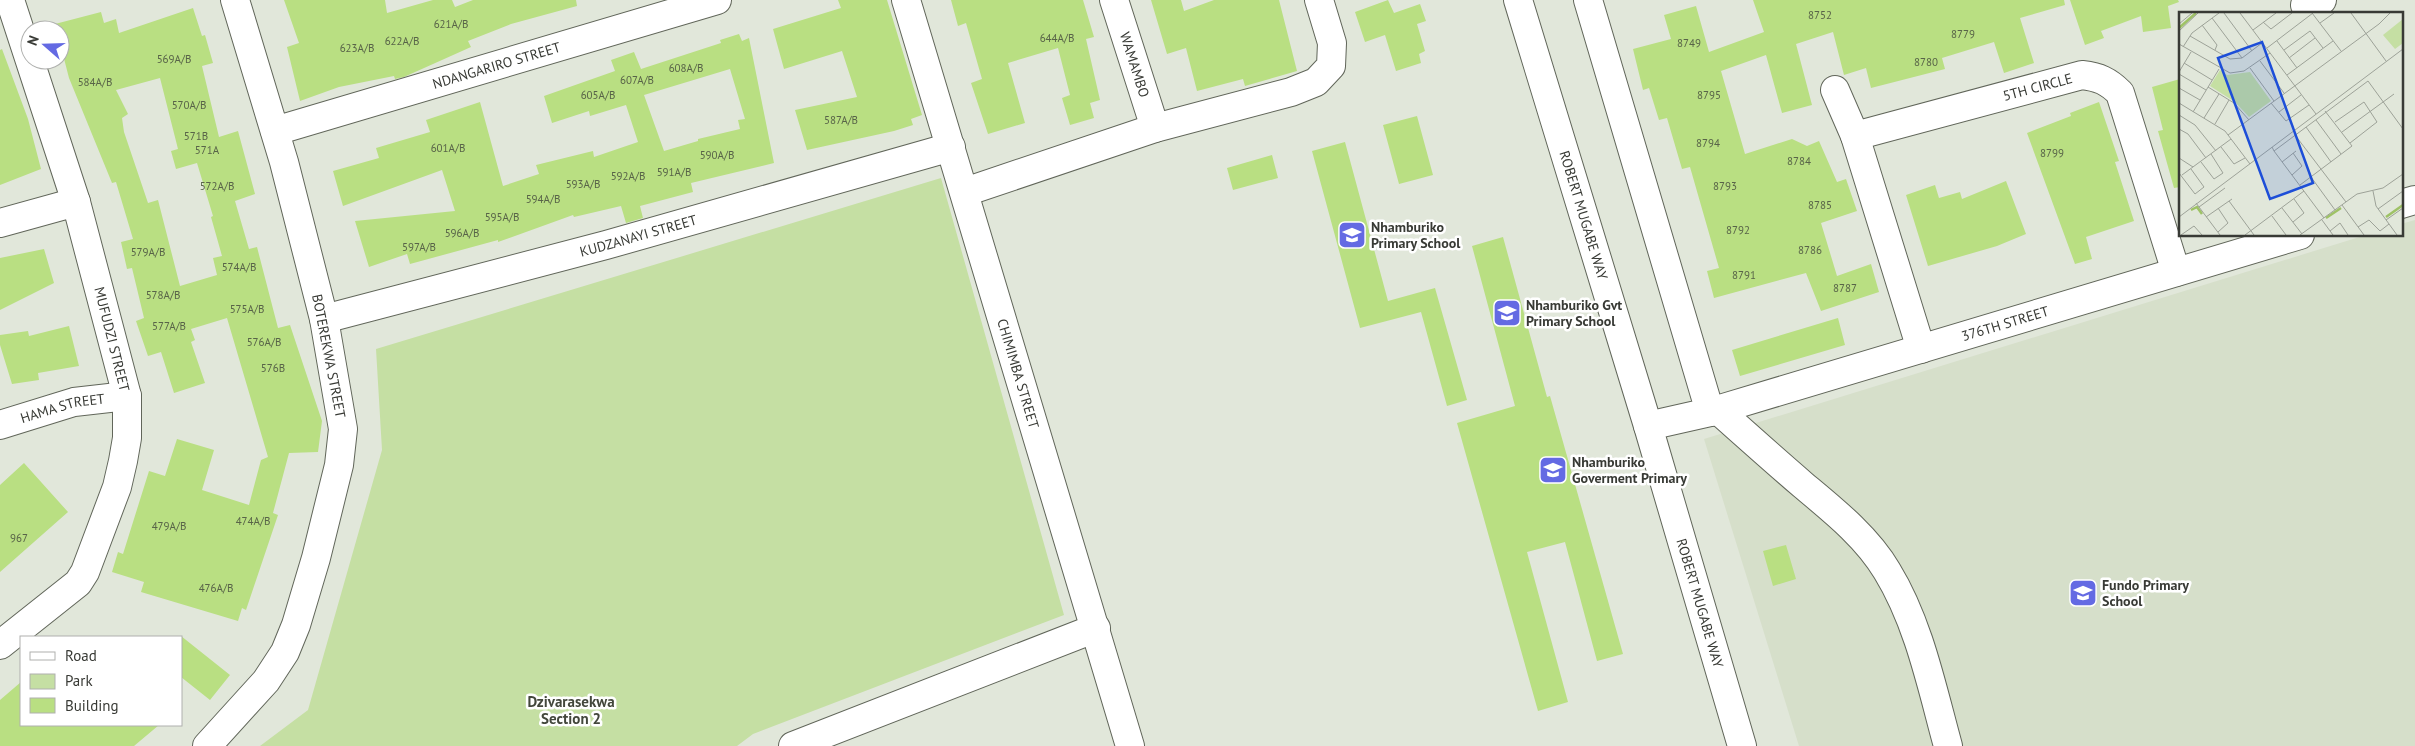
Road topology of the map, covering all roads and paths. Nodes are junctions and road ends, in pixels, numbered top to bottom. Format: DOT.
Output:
graph roads {
  1 [pos="10,0"];
  2 [pos="235,0"];
  3 [pos="717,0"];
  4 [pos="906,0"];
  5 [pos="1114,0"];
  6 [pos="1319,0"];
  7 [pos="1518,0"];
  8 [pos="1592,1"];
  9 [pos="1835,90"];
  10 [pos="1155,128"];
  11 [pos="275,131"];
  12 [pos="1855,136"];
  13 [pos="951,147"];
  14 [pos="965,192"];
  15 [pos="2415,200"];
  16 [pos="76,202"];
  17 [pos="2402,204"];
  18 [pos="0,223"];
  19 [pos="2297,236"];
  20 [pos="2176,272"];
  21 [pos="324,319"];
  22 [pos="1921,350"];
  23 [pos="127,396"];
  24 [pos="1714,411"];
  25 [pos="0,425"];
  26 [pos="1648,426"];
  27 [pos="1096,628"];
  28 [pos="0,645"];
  29 [pos="207,746"];
  30 [pos="793,746"];
  31 [pos="1130,746"];
  32 [pos="1742,746"];
  33 [pos="1948,746"];
  1 -- 16 [label="street, MUFUDZI STREET"];
  2 -- 11 [label="street, BOTEREKWA STREET"];
  3 -- 11 [label="street, NDANGARIRO STREET"];
  4 -- 13 [label="street, CHIMIMBA STREET"];
  5 -- 10 [label="street, WAMAMBO"];
  6 -- 10 [label="street"];
  7 -- 26 [label="street, ROBERT MUGABE WAY"];
  8 -- 24 [label="street"];
  9 -- 12 [label="street"];
  10 -- 14 [label="street"];
  11 -- 21 [label="street, BOTEREKWA STREET"];
  12 -- 20 [label="street, 5TH CIRCLE"];
  12 -- 22 [label="street"];
  13 -- 14 [label="street, CHIMIMBA STREET"];
  13 -- 21 [label="street, KUDZANAYI STREET"];
  14 -- 27 [label="street, CHIMIMBA STREET"];
  15 -- 17 [label="street"];
  16 -- 18 [label="street"];
  16 -- 23 [label="street, MUFUDZI STREET"];
  19 -- 20 [label="street, 376TH STREET"];
  20 -- 22 [label="street, 376TH STREET"];
  21 -- 29 [label="street, BOTEREKWA STREET"];
  22 -- 24 [label="street, 376TH STREET"];
  23 -- 25 [label="street, HAMA STREET"];
  23 -- 28 [label="street, MUFUDZI STREET"];
  24 -- 26 [label="street, 376TH STREET"];
  24 -- 33 [label="street"];
  26 -- 32 [label="street, ROBERT MUGABE WAY"];
  27 -- 30 [label="street"];
  27 -- 31 [label="street, CHIMIMBA STREET"];
}
